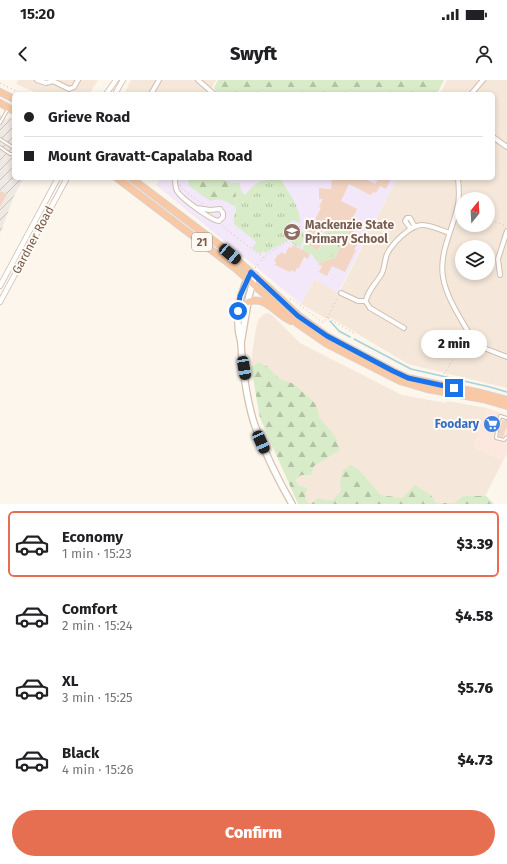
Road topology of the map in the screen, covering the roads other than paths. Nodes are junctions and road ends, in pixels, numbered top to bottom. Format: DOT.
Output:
graph roads {
  1 [pos="37,80"];
  2 [pos="78,80"];
  3 [pos="116,80"];
  4 [pos="122,80"];
  5 [pos="159,80"];
  6 [pos="198,80"];
  7 [pos="483,80"];
  8 [pos="0,92"];
  9 [pos="107,92"];
  10 [pos="116,92"];
  11 [pos="152,92"];
  12 [pos="212,92"];
  13 [pos="473,92"];
  14 [pos="12,98"];
  15 [pos="0,103"];
  16 [pos="11,109"];
  17 [pos="0,123"];
  18 [pos="0,139"];
  19 [pos="495,139"];
  20 [pos="0,147"];
  21 [pos="12,147"];
  22 [pos="507,148"];
  23 [pos="12,154"];
  24 [pos="57,180"];
  25 [pos="66,180"];
  26 [pos="120,180"];
  27 [pos="134,180"];
  28 [pos="175,180"];
  29 [pos="458,180"];
  30 [pos="197,208"];
  31 [pos="415,227"];
  32 [pos="411,230"];
  33 [pos="507,231"];
  34 [pos="449,233"];
  35 [pos="254,272"];
  36 [pos="500,275"];
  37 [pos="250,282"];
  38 [pos="0,286"];
  39 [pos="341,293"];
  40 [pos="366,301"];
  41 [pos="0,302"];
  42 [pos="248,302"];
  43 [pos="298,324"];
  44 [pos="404,328"];
  45 [pos="241,343"];
  46 [pos="471,343"];
  47 [pos="465,348"];
  48 [pos="507,357"];
  49 [pos="507,400"];
  50 [pos="507,406"];
  51 [pos="507,418"];
  52 [pos="498,427"];
  53 [pos="497,431"];
  54 [pos="507,437"];
  55 [pos="292,504"];
  1 -- 2 [label="street"];
  3 -- 9 [label="street"];
  4 -- 10 [label="street"];
  5 -- 11 [label="street"];
  6 -- 12 [label="street"];
  7 -- 13 [label="street"];
  8 -- 14 [label="highway"];
  15 -- 16 [label="highway"];
  16 -- 17 [label="lane"];
  18 -- 21 [label="lane"];
  19 -- 22 [label="street"];
  20 -- 23 [label="lane"];
  24 -- 38 [label="street, Gardner Road"];
  25 -- 41 [label="street, Gardner Road"];
  26 -- 37 [label="highway, 21"];
  27 -- 35 [label="highway, 21"];
  28 -- 30 [label="street"];
  29 -- 34 [label="street"];
  30 -- 30 [label="street"];
  31 -- 32 [label="street"];
  31 -- 32 [label="street"];
  31 -- 34 [label="street"];
  32 -- 40 [label="street"];
  33 -- 36 [label="street"];
  34 -- 46 [label="street"];
  35 -- 37 [label="main road"];
  35 -- 49 [label="highway, 21"];
  37 -- 42 [label="main road"];
  37 -- 43 [label="highway, 21"];
  37 -- 45 [label="main road"];
  39 -- 40 [label="street"];
  40 -- 44 [label="street"];
  42 -- 43 [label="highway"];
  42 -- 45 [label="main road"];
  43 -- 50 [label="highway, 21"];
  45 -- 55 [label="main road"];
  46 -- 47 [label="street"];
  46 -- 48 [label="street"];
  51 -- 52 [label="lane"];
  53 -- 54 [label="lane"];
}
